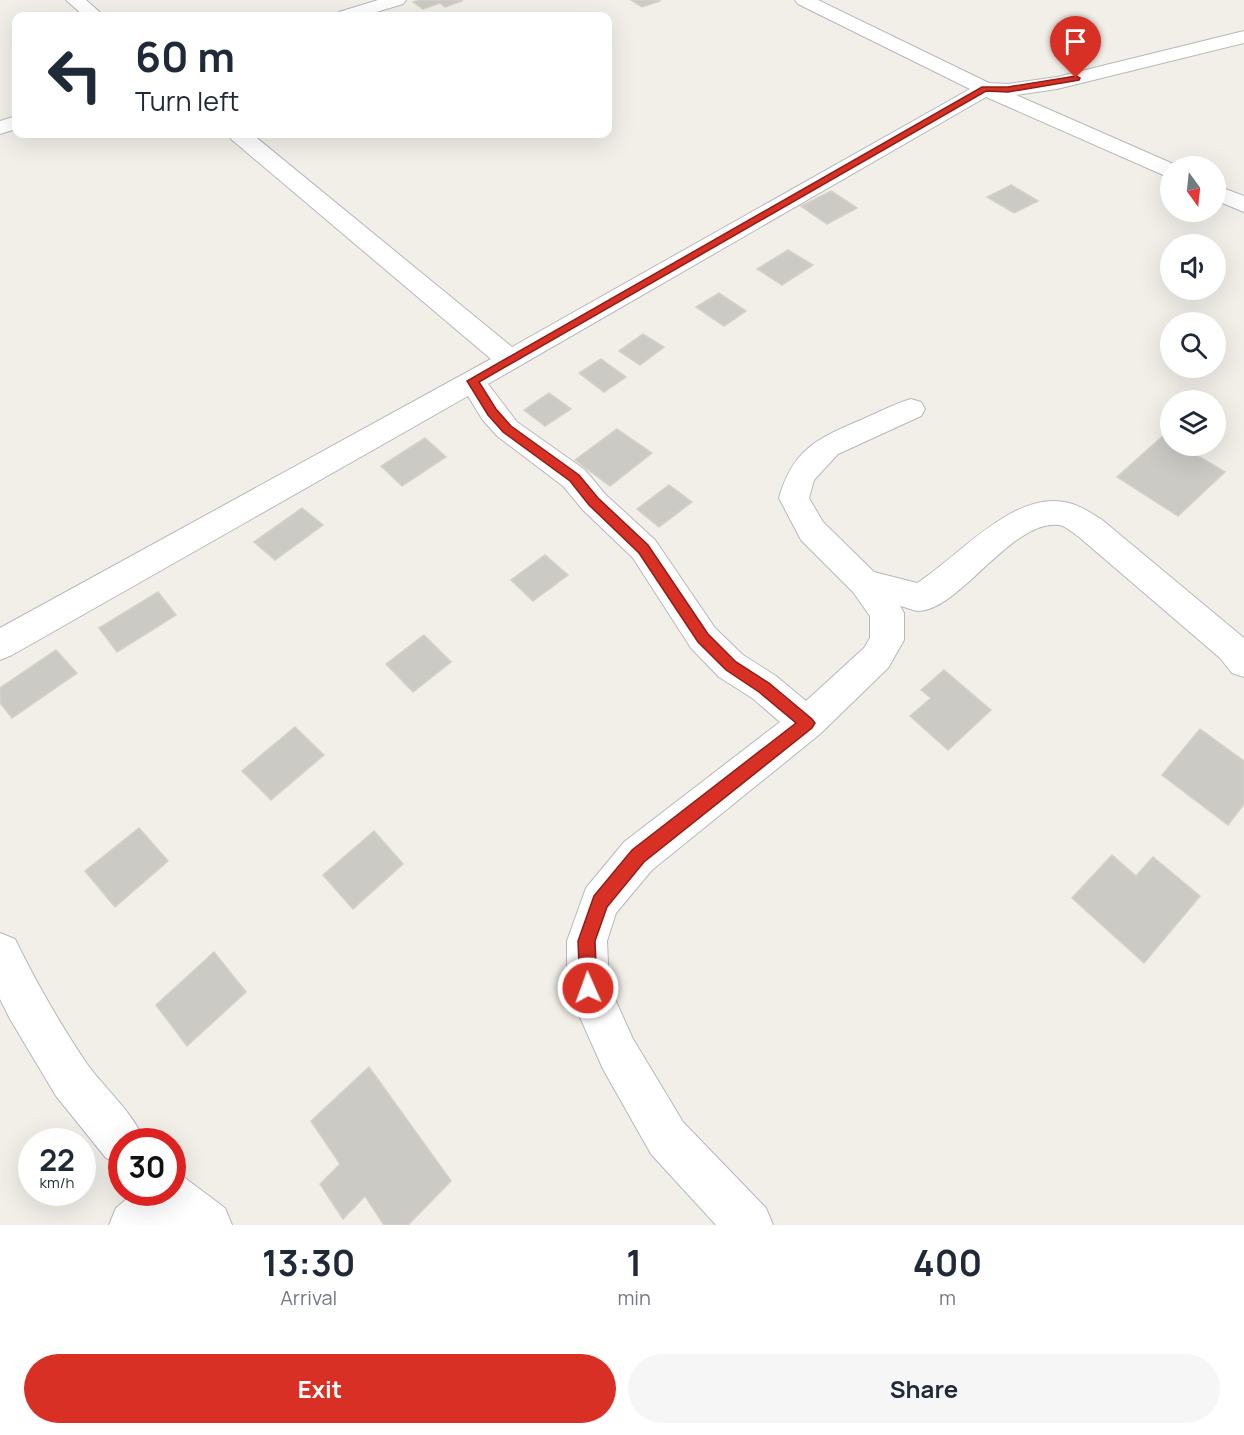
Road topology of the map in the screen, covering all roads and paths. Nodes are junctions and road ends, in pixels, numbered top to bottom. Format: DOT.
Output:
graph roads {
  1 [pos="75,0"];
  2 [pos="397,0"];
  3 [pos="804,0"];
  4 [pos="90,12"];
  5 [pos="359,12"];
  6 [pos="1244,38"];
  7 [pos="985,89"];
  8 [pos="244,138"];
  9 [pos="1160,167"];
  10 [pos="1226,197"];
  11 [pos="1244,205"];
  12 [pos="510,360"];
  13 [pos="472,381"];
  14 [pos="911,409"];
  15 [pos="864,583"];
  16 [pos="0,645"];
  17 [pos="1244,662"];
  18 [pos="807,723"];
  19 [pos="0,954"];
  20 [pos="111,1128"];
  21 [pos="153,1206"];
  22 [pos="182,1206"];
  23 [pos="133,1225"];
  24 [pos="208,1225"];
  25 [pos="749,1225"];
  1 -- 4 [label="street"];
  2 -- 5 [label="street"];
  3 -- 7 [label="street"];
  6 -- 7 [label="street"];
  7 -- 9 [label="street"];
  7 -- 12 [label="street"];
  8 -- 12 [label="street"];
  10 -- 11 [label="street"];
  12 -- 13 [label="street"];
  13 -- 16 [label="street"];
  13 -- 18 [label="street"];
  14 -- 15 [label="street"];
  15 -- 17 [label="street"];
  15 -- 18 [label="street"];
  18 -- 25 [label="street"];
  19 -- 20 [label="street"];
  21 -- 23 [label="street"];
  22 -- 24 [label="street"];
}
